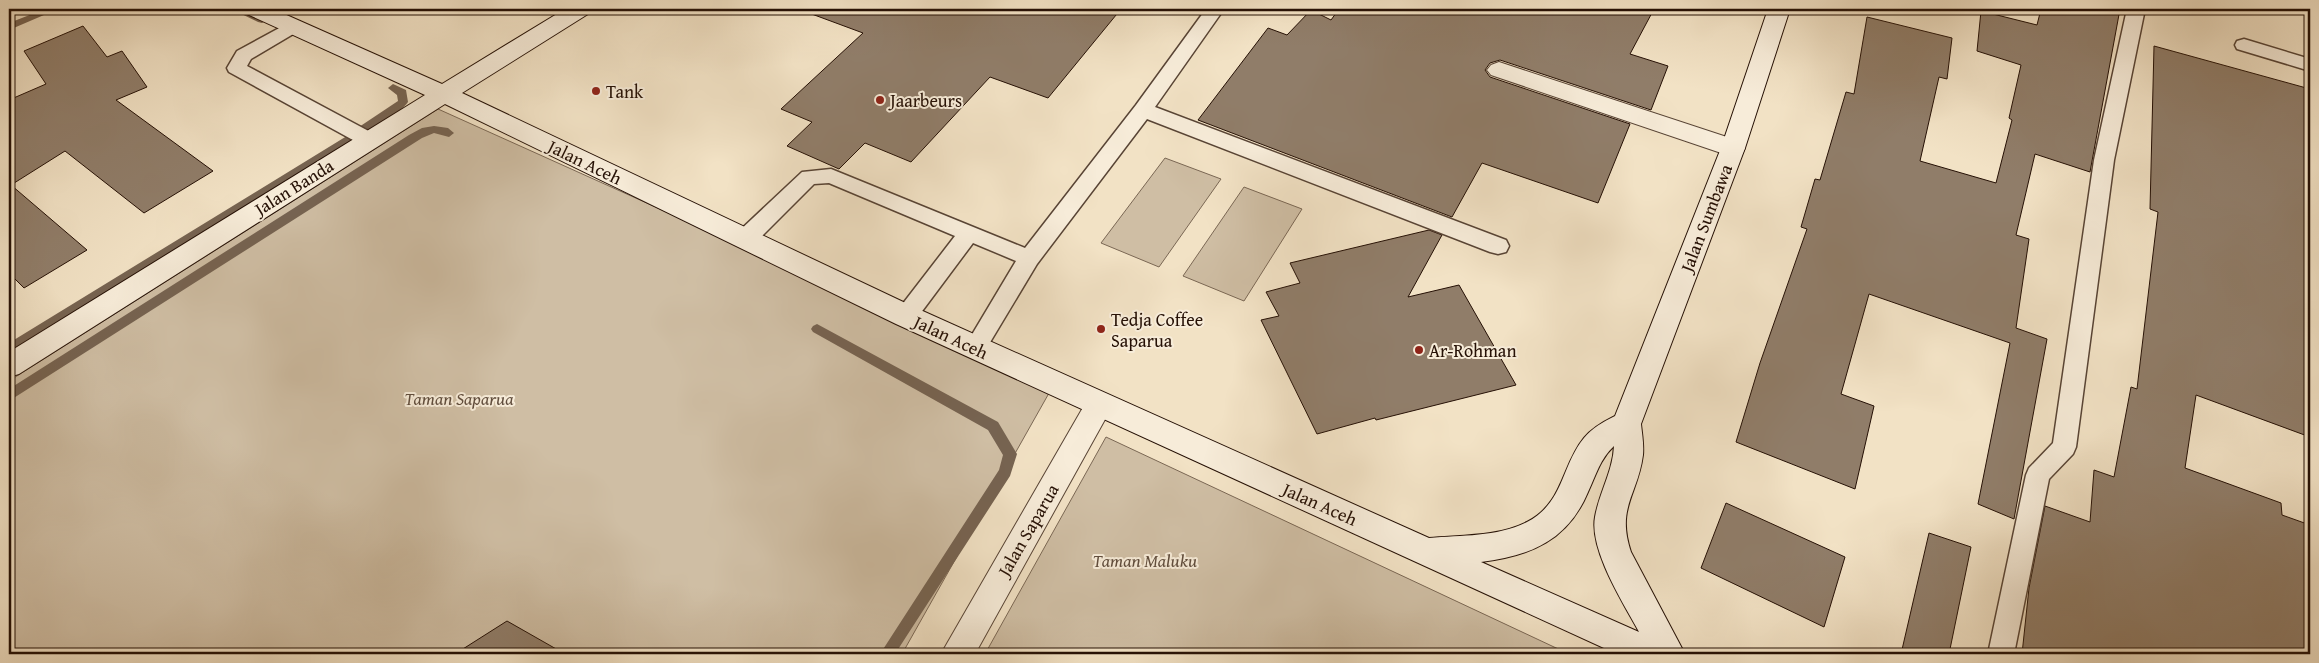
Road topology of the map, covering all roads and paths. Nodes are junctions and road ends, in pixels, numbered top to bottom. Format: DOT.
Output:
graph roads {
  1 [pos="255,9"];
  2 [pos="580,9"];
  3 [pos="1215,9"];
  4 [pos="1779,9"];
  5 [pos="2136,9"];
  6 [pos="294,26"];
  7 [pos="2244,45"];
  8 [pos="2310,65"];
  9 [pos="1499,70"];
  10 [pos="442,94"];
  11 [pos="1143,110"];
  12 [pos="369,140"];
  13 [pos="1733,148"];
  14 [pos="969,233"];
  15 [pos="745,239"];
  16 [pos="1498,246"];
  17 [pos="1030,258"];
  18 [pos="906,316"];
  19 [pos="975,348"];
  20 [pos="9,366"];
  21 [pos="1099,405"];
  22 [pos="1626,424"];
  23 [pos="1428,553"];
  24 [pos="957,654"];
  25 [pos="1652,654"];
  26 [pos="1668,654"];
  27 [pos="2001,654"];
  1 -- 6 [label="street, Jalan Aceh"];
  2 -- 10 [label="street, Jalan Banda"];
  3 -- 11 [label="lane"];
  4 -- 13 [label="street, Jalan Sumbawa"];
  5 -- 27 [label="lane"];
  6 -- 10 [label="street, Jalan Aceh"];
  6 -- 12 [label="lane"];
  7 -- 8 [label="lane"];
  9 -- 13 [label="street"];
  10 -- 12 [label="street, Jalan Banda"];
  10 -- 15 [label="street, Jalan Aceh"];
  11 -- 16 [label="lane"];
  11 -- 17 [label="lane"];
  12 -- 20 [label="street, Jalan Banda"];
  13 -- 22 [label="street, Jalan Sumbawa"];
  14 -- 15 [label="lane"];
  14 -- 17 [label="lane"];
  14 -- 18 [label="lane"];
  15 -- 18 [label="street, Jalan Aceh"];
  17 -- 19 [label="lane"];
  18 -- 19 [label="street, Jalan Aceh"];
  19 -- 21 [label="street, Jalan Aceh"];
  21 -- 23 [label="street, Jalan Aceh"];
  21 -- 24 [label="street, Jalan Saparua"];
  22 -- 23 [label="street"];
  22 -- 26 [label="street, Jalan Sumbawa"];
  23 -- 25 [label="street, Jalan Aceh"];
}
